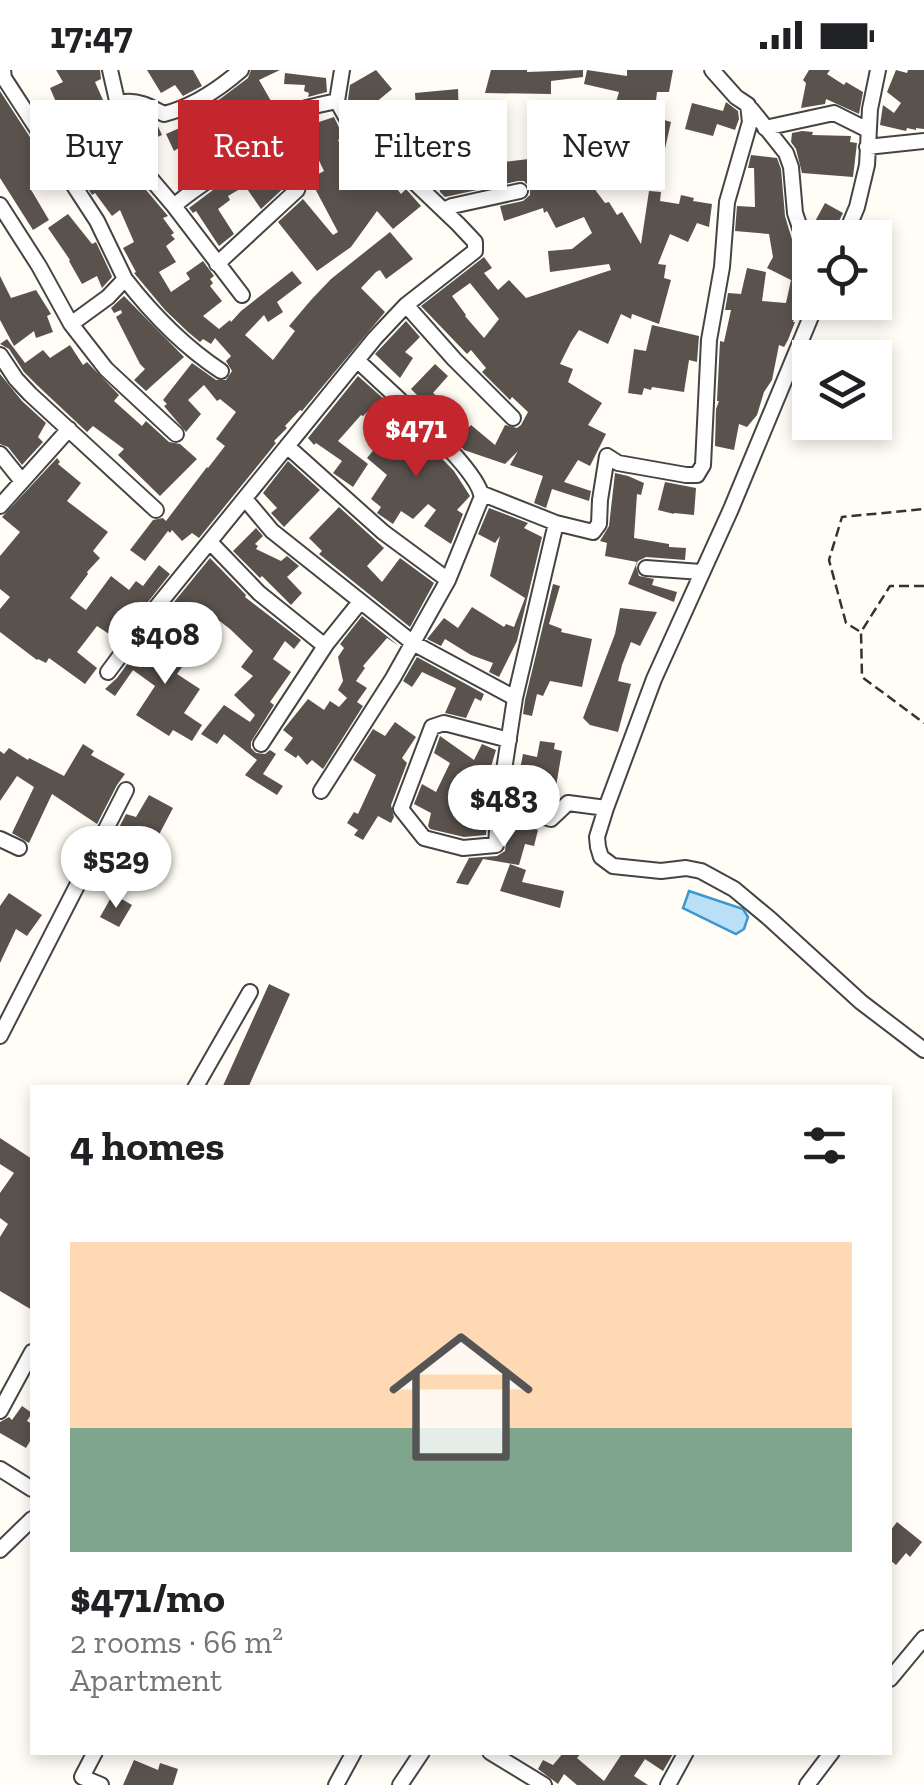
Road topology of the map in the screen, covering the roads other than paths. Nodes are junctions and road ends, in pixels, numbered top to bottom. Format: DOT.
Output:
graph roads {
  1 [pos="110,70"];
  2 [pos="240,70"];
  3 [pos="342,70"];
  4 [pos="712,70"];
  5 [pos="878,70"];
  6 [pos="2,75"];
  7 [pos="112,100"];
  8 [pos="338,101"];
  9 [pos="748,105"];
  10 [pos="158,111"];
  11 [pos="30,119"];
  12 [pos="765,128"];
  13 [pos="868,130"];
  14 [pos="924,141"];
  15 [pos="866,147"];
  16 [pos="158,187"];
  17 [pos="76,190"];
  18 [pos="298,190"];
  19 [pos="520,191"];
  20 [pos="0,205"];
  21 [pos="174,206"];
  22 [pos="444,210"];
  23 [pos="797,220"];
  24 [pos="852,220"];
  25 [pos="217,264"];
  26 [pos="125,279"];
  27 [pos="242,295"];
  28 [pos="406,305"];
  29 [pos="809,320"];
  30 [pos="71,324"];
  31 [pos="0,355"];
  32 [pos="358,361"];
  33 [pos="221,371"];
  34 [pos="514,418"];
  35 [pos="68,429"];
  36 [pos="176,434"];
  37 [pos="286,446"];
  38 [pos="0,454"];
  39 [pos="21,480"];
  40 [pos="483,494"];
  41 [pos="246,500"];
  42 [pos="0,506"];
  43 [pos="156,510"];
  44 [pos="556,523"];
  45 [pos="210,542"];
  46 [pos="646,568"];
  47 [pos="701,572"];
  48 [pos="448,580"];
  49 [pos="360,602"];
  50 [pos="328,643"];
  51 [pos="412,643"];
  52 [pos="108,672"];
  53 [pos="515,698"];
  54 [pos="509,740"];
  55 [pos="261,744"];
  56 [pos="126,790"];
  57 [pos="321,792"];
  58 [pos="499,803"];
  59 [pos="606,808"];
  60 [pos="0,839"];
  61 [pos="19,848"];
  62 [pos="250,992"];
  63 [pos="0,1036"];
  64 [pos="924,1050"];
  65 [pos="197,1085"];
  66 [pos="30,1356"];
  67 [pos="0,1411"];
  68 [pos="0,1470"];
  69 [pos="30,1488"];
  70 [pos="30,1521"];
  71 [pos="0,1550"];
  72 [pos="924,1638"];
  73 [pos="892,1677"];
  74 [pos="94,1755"];
  75 [pos="352,1755"];
  76 [pos="420,1755"];
  77 [pos="495,1755"];
  78 [pos="684,1755"];
  79 [pos="830,1755"];
  80 [pos="80,1781"];
  81 [pos="101,1785"];
  82 [pos="336,1785"];
  83 [pos="400,1785"];
  84 [pos="544,1785"];
  85 [pos="668,1785"];
  86 [pos="807,1785"];
  1 -- 7 [label="street"];
  2 -- 10 [label="street"];
  3 -- 8 [label="street"];
  4 -- 9 [label="street"];
  5 -- 13 [label="street"];
  6 -- 11 [label="street"];
  8 -- 21 [label="street"];
  8 -- 22 [label="street"];
  9 -- 12 [label="street"];
  9 -- 44 [label="street"];
  12 -- 13 [label="street"];
  12 -- 23 [label="street"];
  13 -- 15 [label="street"];
  14 -- 15 [label="street"];
  15 -- 24 [label="street"];
  16 -- 21 [label="street"];
  17 -- 26 [label="street"];
  18 -- 25 [label="street"];
  19 -- 22 [label="street"];
  20 -- 30 [label="street"];
  21 -- 25 [label="street"];
  22 -- 28 [label="street"];
  25 -- 27 [label="street"];
  26 -- 30 [label="street"];
  26 -- 33 [label="street"];
  28 -- 32 [label="street"];
  28 -- 34 [label="street"];
  29 -- 47 [label="street"];
  30 -- 36 [label="street"];
  31 -- 35 [label="street"];
  32 -- 37 [label="street"];
  32 -- 40 [label="street"];
  35 -- 39 [label="street"];
  35 -- 43 [label="street"];
  37 -- 41 [label="street"];
  37 -- 48 [label="street"];
  38 -- 39 [label="street"];
  39 -- 42 [label="street"];
  40 -- 44 [label="street"];
  40 -- 48 [label="street"];
  41 -- 45 [label="street"];
  41 -- 49 [label="street"];
  44 -- 53 [label="street"];
  45 -- 50 [label="street"];
  45 -- 52 [label="street"];
  46 -- 47 [label="street"];
  47 -- 59 [label="street"];
  48 -- 51 [label="street"];
  49 -- 50 [label="street"];
  49 -- 51 [label="street"];
  50 -- 55 [label="street"];
  51 -- 53 [label="street"];
  51 -- 57 [label="street"];
  53 -- 54 [label="street"];
  54 -- 58 [label="street"];
  54 -- 58 [label="street"];
  56 -- 63 [label="street"];
  58 -- 59 [label="street"];
  59 -- 64 [label="street"];
  60 -- 61 [label="street"];
  62 -- 65 [label="street"];
  66 -- 67 [label="street"];
  68 -- 69 [label="street"];
  70 -- 71 [label="street"];
  72 -- 73 [label="street"];
  74 -- 80 [label="street"];
  75 -- 82 [label="street"];
  76 -- 83 [label="street"];
  77 -- 84 [label="street"];
  78 -- 85 [label="street"];
  79 -- 86 [label="street"];
  80 -- 81 [label="street"];
}
